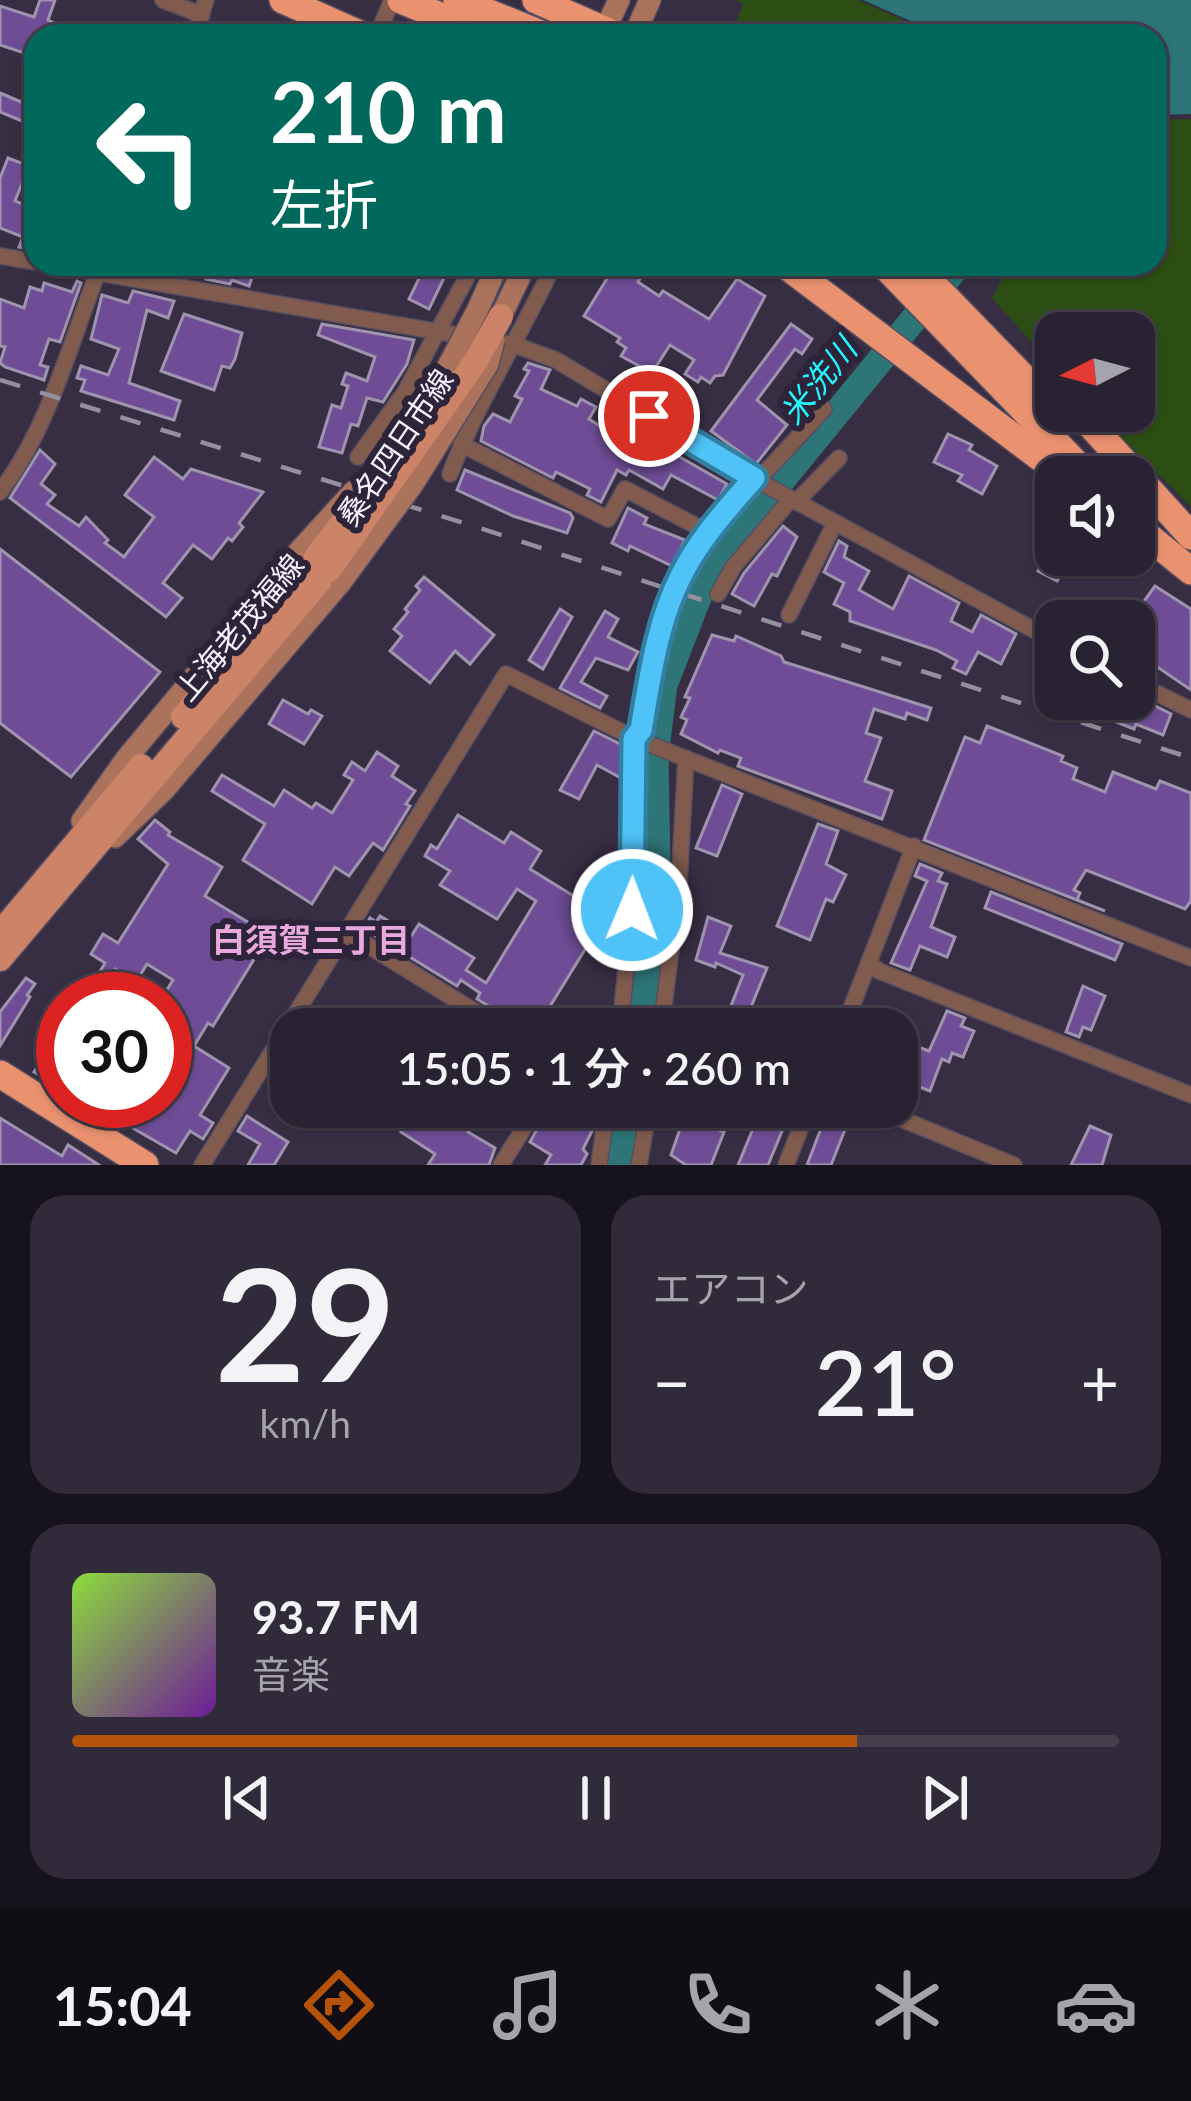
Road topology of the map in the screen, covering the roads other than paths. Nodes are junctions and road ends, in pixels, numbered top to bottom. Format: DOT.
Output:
graph roads {
  1 [pos="163,0"];
  2 [pos="283,0"];
  3 [pos="401,0"];
  4 [pos="458,0"];
  5 [pos="536,0"];
  6 [pos="204,8"];
  7 [pos="337,24"];
  8 [pos="460,24"];
  9 [pos="517,24"];
  10 [pos="587,24"];
  11 [pos="96,276"];
  12 [pos="142,276"];
  13 [pos="468,276"];
  14 [pos="496,276"];
  15 [pos="517,276"];
  16 [pos="548,276"];
  17 [pos="800,276"];
  18 [pos="924,276"];
  19 [pos="960,312"];
  20 [pos="489,313"];
  21 [pos="440,332"];
  22 [pos="515,345"];
  23 [pos="1035,371"];
  24 [pos="1035,389"];
  25 [pos="405,392"];
  26 [pos="824,409"];
  27 [pos="468,426"];
  28 [pos="1076,432"];
  29 [pos="1096,432"];
  30 [pos="461,444"];
  31 [pos="1037,456"];
  32 [pos="1073,456"];
  33 [pos="1100,456"];
  34 [pos="358,457"];
  35 [pos="839,458"];
  36 [pos="450,474"];
  37 [pos="758,480"];
  38 [pos="374,483"];
  39 [pos="0,492"];
  40 [pos="794,501"];
  41 [pos="1155,509"];
  42 [pos="835,523"];
  43 [pos="708,532"];
  44 [pos="1191,540"];
  45 [pos="1155,542"];
  46 [pos="322,564"];
  47 [pos="1191,571"];
  48 [pos="718,595"];
  49 [pos="789,615"];
  50 [pos="1035,631"];
  51 [pos="1155,692"];
  52 [pos="1191,710"];
  53 [pos="195,715"];
  54 [pos="636,740"];
  55 [pos="681,757"];
  56 [pos="914,846"];
  57 [pos="0,929"];
  58 [pos="348,933"];
  59 [pos="1191,958"];
  60 [pos="0,959"];
  61 [pos="869,963"];
  62 [pos="0,971"];
  63 [pos="469,1008"];
  64 [pos="622,1008"];
  65 [pos="665,1008"];
  66 [pos="851,1008"];
  67 [pos="0,1074"];
  68 [pos="1191,1095"];
  69 [pos="918,1126"];
  70 [pos="524,1128"];
  71 [pos="605,1128"];
  72 [pos="645,1128"];
  73 [pos="801,1128"];
  74 [pos="145,1165"];
  75 [pos="202,1165"];
  76 [pos="501,1165"];
  77 [pos="599,1165"];
  78 [pos="639,1165"];
  79 [pos="786,1165"];
  80 [pos="1012,1165"];
  1 -- 6 [label="street"];
  2 -- 7 [label="highway"];
  3 -- 8 [label="highway"];
  4 -- 9 [label="highway"];
  5 -- 10 [label="highway"];
  11 -- 39 [label="street"];
  12 -- 21 [label="street"];
  13 -- 21 [label="street"];
  14 -- 20 [label="main road, 桑名四日市線"];
  15 -- 20 [label="main road, 桑名四日市線"];
  16 -- 22 [label="street"];
  17 -- 31 [label="highway"];
  18 -- 19 [label="highway"];
  19 -- 23 [label="highway"];
  19 -- 24 [label="highway"];
  19 -- 32 [label="highway"];
  20 -- 38 [label="main road, 桑名四日市線, bridge"];
  20 -- 46 [label="main road, 上海老茂福線, bridge"];
  21 -- 22 [label="street"];
  21 -- 25 [label="street"];
  22 -- 27 [label="street"];
  22 -- 37 [label="street"];
  25 -- 27 [label="street"];
  25 -- 34 [label="street"];
  26 -- 37 [label="street"];
  27 -- 30 [label="street"];
  28 -- 33 [label="highway"];
  29 -- 44 [label="highway"];
  30 -- 36 [label="street"];
  30 -- 43 [label="street"];
  35 -- 40 [label="street"];
  37 -- 40 [label="street"];
  37 -- 43 [label="street"];
  38 -- 46 [label="main road, 上海老茂福線, bridge"];
  40 -- 42 [label="street"];
  40 -- 48 [label="street"];
  41 -- 44 [label="highway"];
  42 -- 49 [label="street"];
  42 -- 50 [label="street"];
  43 -- 54 [label="street"];
  45 -- 47 [label="highway"];
  46 -- 53 [label="main road, 上海老茂福線"];
  46 -- 57 [label="main road"];
  46 -- 62 [label="main road"];
  51 -- 52 [label="street"];
  53 -- 57 [label="main road, 上海老茂福線"];
  53 -- 60 [label="main road, 上海老茂福線"];
  54 -- 55 [label="street"];
  54 -- 58 [label="street"];
  54 -- 64 [label="street"];
  55 -- 56 [label="street"];
  55 -- 65 [label="street"];
  56 -- 59 [label="street"];
  56 -- 61 [label="street"];
  58 -- 63 [label="street"];
  58 -- 75 [label="street"];
  61 -- 66 [label="street"];
  61 -- 68 [label="street"];
  67 -- 74 [label="highway"];
  69 -- 80 [label="street"];
  70 -- 76 [label="street"];
  71 -- 77 [label="street"];
  72 -- 78 [label="street"];
  73 -- 79 [label="street"];
}
